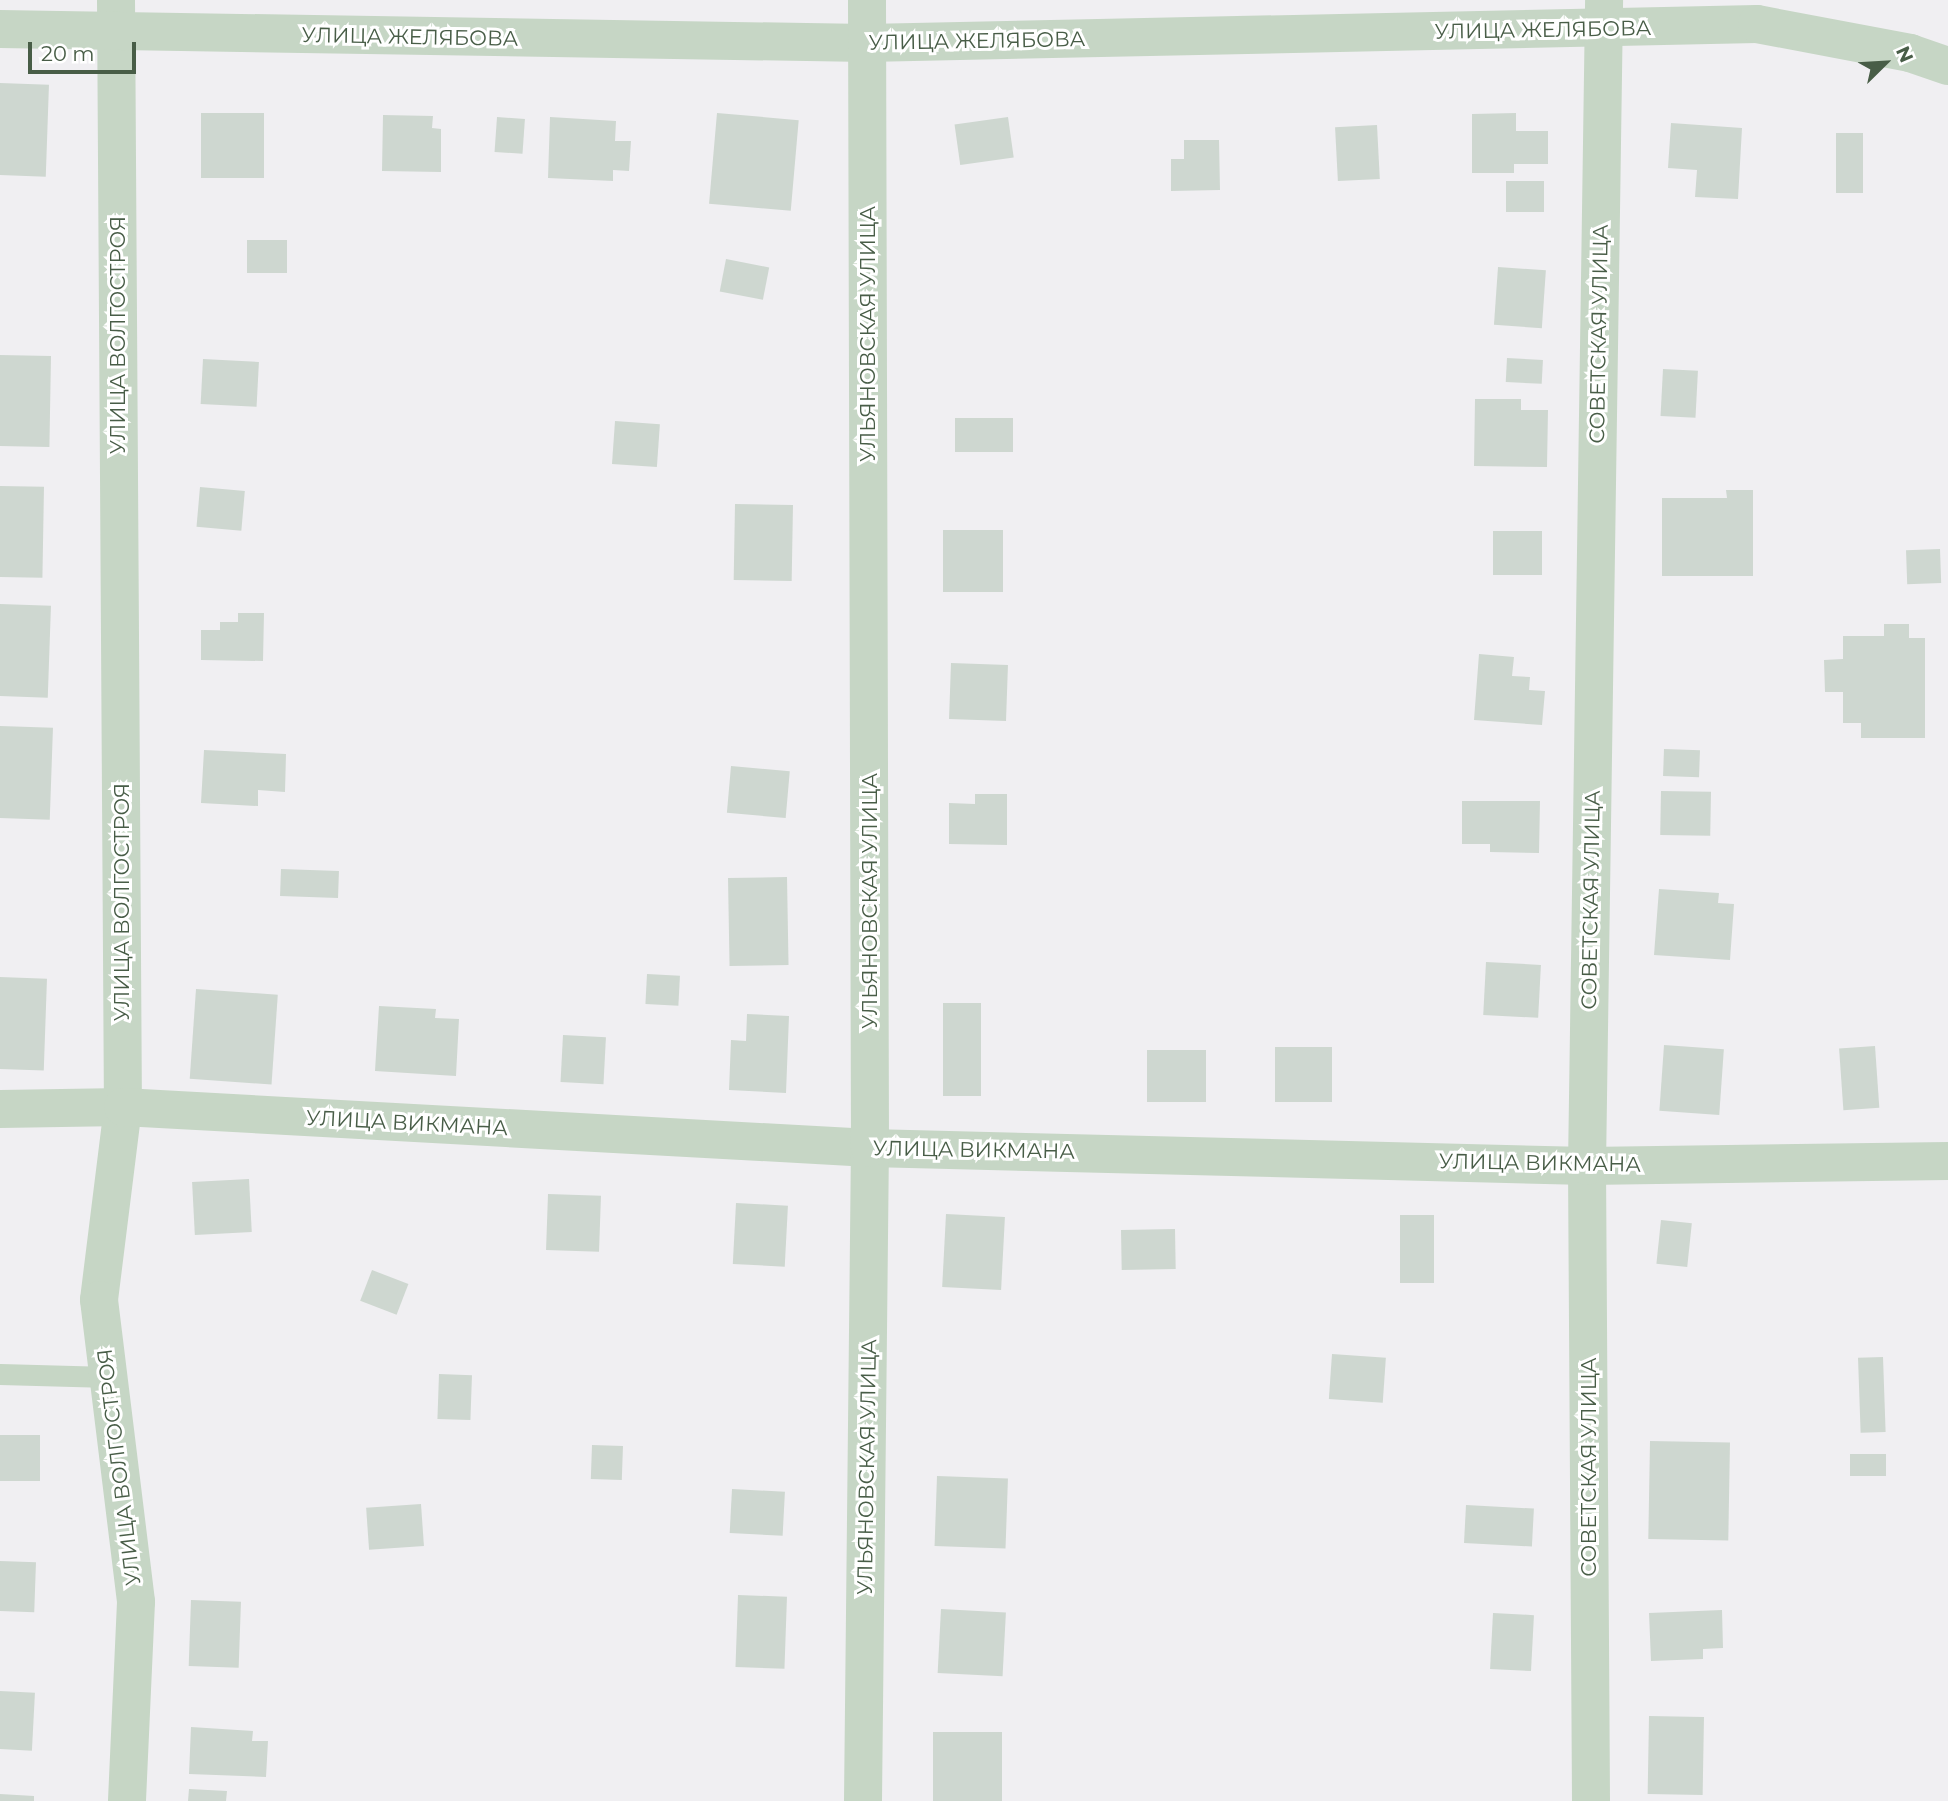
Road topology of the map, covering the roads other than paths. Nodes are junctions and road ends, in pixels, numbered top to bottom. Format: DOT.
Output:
graph roads {
  1 [pos="867,0"];
  2 [pos="1604,15"];
  3 [pos="116,17"];
  4 [pos="0,29"];
  5 [pos="867,43"];
  6 [pos="1948,66"];
  7 [pos="123,1107"];
  8 [pos="0,1109"];
  9 [pos="870,1148"];
  10 [pos="1948,1161"];
  11 [pos="1587,1166"];
  12 [pos="0,1374"];
  13 [pos="108,1377"];
  14 [pos="127,1801"];
  15 [pos="863,1801"];
  16 [pos="1591,1801"];
  1 -- 5 [label="street, УЛЬЯНОВСКАЯ УЛИЦА"];
  2 -- 5 [label="street, УЛИЦА ЖЕЛЯБОВА"];
  2 -- 6 [label="street, УЛИЦА ЖЕЛЯБОВА"];
  2 -- 11 [label="street, СОВЕТСКАЯ УЛИЦА"];
  3 -- 4 [label="street, УЛИЦА ЖЕЛЯБОВА"];
  3 -- 5 [label="street, УЛИЦА ЖЕЛЯБОВА"];
  3 -- 7 [label="street, УЛИЦА ВОЛГОСТРОЯ"];
  5 -- 9 [label="street, УЛЬЯНОВСКАЯ УЛИЦА"];
  7 -- 8 [label="street, УЛИЦА ВИКМАНА"];
  7 -- 9 [label="street, УЛИЦА ВИКМАНА"];
  7 -- 13 [label="street, УЛИЦА ВОЛГОСТРОЯ"];
  9 -- 11 [label="street, УЛИЦА ВИКМАНА"];
  9 -- 15 [label="street, УЛЬЯНОВСКАЯ УЛИЦА"];
  10 -- 11 [label="street, УЛИЦА ВИКМАНА"];
  11 -- 16 [label="street, СОВЕТСКАЯ УЛИЦА"];
  12 -- 13 [label="lane"];
  13 -- 14 [label="street, УЛИЦА ВОЛГОСТРОЯ"];
}
